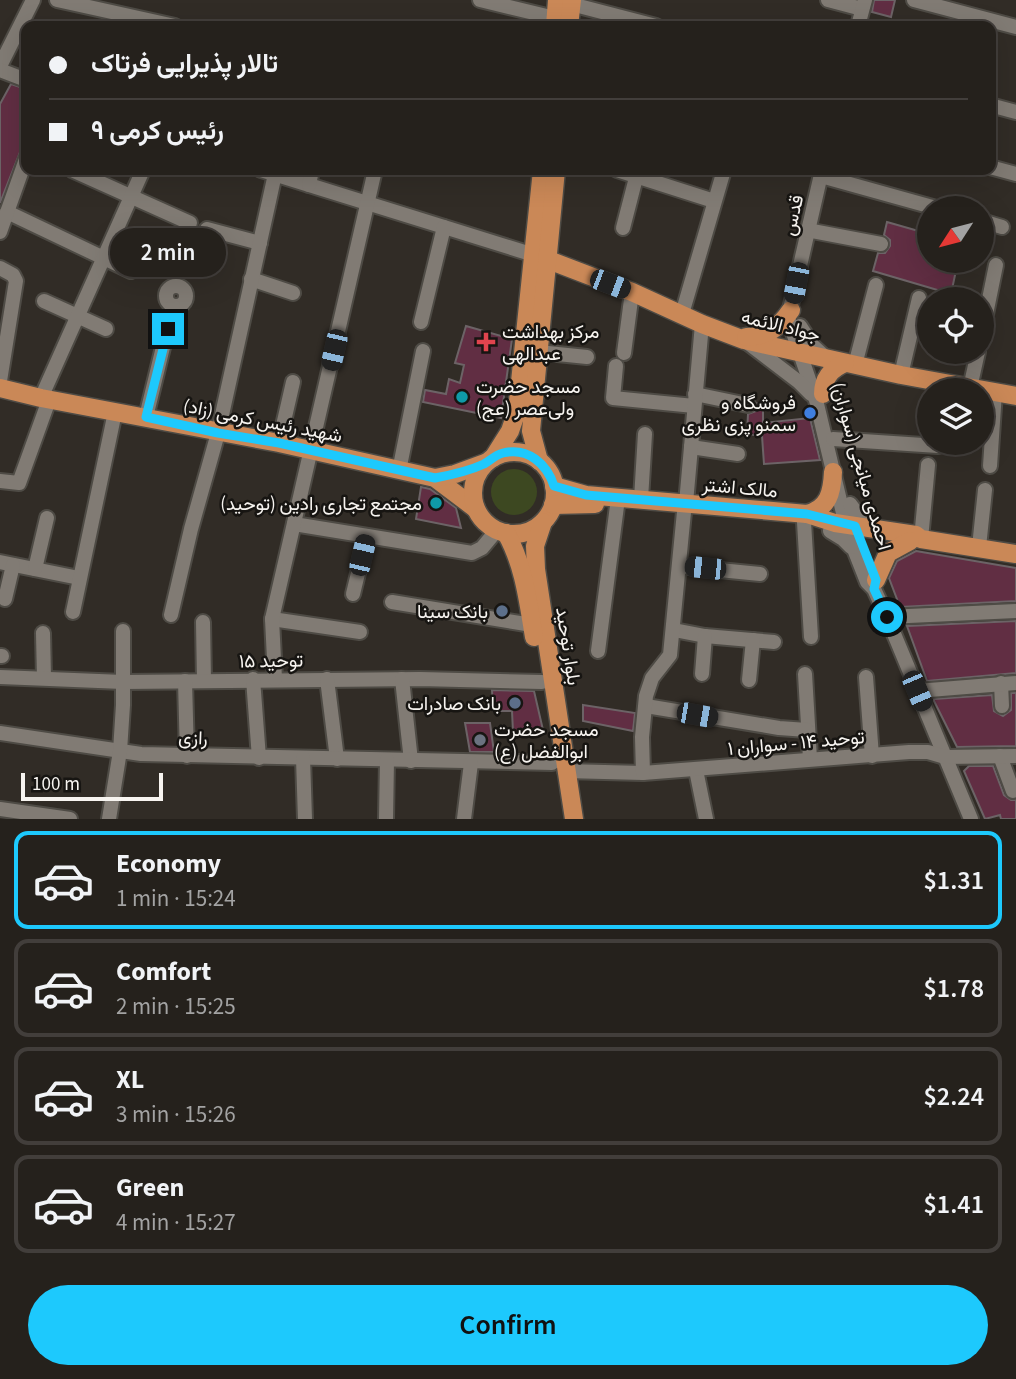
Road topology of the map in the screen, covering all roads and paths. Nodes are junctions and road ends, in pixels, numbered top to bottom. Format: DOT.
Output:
graph roads {
  1 [pos="33,0"];
  2 [pos="57,0"];
  3 [pos="480,0"];
  4 [pos="828,0"];
  5 [pos="914,0"];
  6 [pos="864,5"];
  7 [pos="563,12"];
  8 [pos="23,21"];
  9 [pos="150,21"];
  10 [pos="623,21"];
  11 [pos="993,21"];
  12 [pos="996,22"];
  13 [pos="21,25"];
  14 [pos="1016,27"];
  15 [pos="0,68"];
  16 [pos="21,78"];
  17 [pos="996,107"];
  18 [pos="1016,112"];
  19 [pos="996,169"];
  20 [pos="21,174"];
  21 [pos="1016,174"];
  22 [pos="84,175"];
  23 [pos="141,175"];
  24 [pos="268,175"];
  25 [pos="277,175"];
  26 [pos="311,175"];
  27 [pos="374,175"];
  28 [pos="542,175"];
  29 [pos="555,175"];
  30 [pos="636,175"];
  31 [pos="642,175"];
  32 [pos="722,175"];
  33 [pos="821,175"];
  34 [pos="829,175"];
  35 [pos="309,185"];
  36 [pos="131,195"];
  37 [pos="714,201"];
  38 [pos="917,202"];
  39 [pos="367,204"];
  40 [pos="8,212"];
  41 [pos="190,223"];
  42 [pos="994,224"];
  43 [pos="1002,226"];
  44 [pos="444,227"];
  45 [pos="623,228"];
  46 [pos="207,229"];
  47 [pos="807,230"];
  48 [pos="0,232"];
  49 [pos="260,243"];
  50 [pos="881,244"];
  51 [pos="103,257"];
  52 [pos="540,257"];
  53 [pos="996,265"];
  54 [pos="0,268"];
  55 [pos="131,271"];
  56 [pos="251,279"];
  57 [pos="876,285"];
  58 [pos="992,287"];
  59 [pos="632,292"];
  60 [pos="293,293"];
  61 [pos="44,300"];
  62 [pos="173,306"];
  63 [pos="917,307"];
  64 [pos="791,310"];
  65 [pos="682,314"];
  66 [pos="77,317"];
  67 [pos="421,322"];
  68 [pos="702,324"];
  69 [pos="106,329"];
  70 [pos="739,338"];
  71 [pos="424,351"];
  72 [pos="538,352"];
  73 [pos="811,355"];
  74 [pos="587,357"];
  75 [pos="850,364"];
  76 [pos="901,375"];
  77 [pos="917,378"];
  78 [pos="0,381"];
  79 [pos="292,382"];
  80 [pos="0,388"];
  81 [pos="995,392"];
  82 [pos="1016,396"];
  83 [pos="819,397"];
  84 [pos="45,399"];
  85 [pos="695,400"];
  86 [pos="748,405"];
  87 [pos="115,412"];
  88 [pos="146,417"];
  89 [pos="218,433"];
  90 [pos="645,434"];
  91 [pos="833,439"];
  92 [pos="279,443"];
  93 [pos="917,445"];
  94 [pos="691,447"];
  95 [pos="311,450"];
  96 [pos="737,454"];
  97 [pos="489,460"];
  98 [pos="539,461"];
  99 [pos="928,465"];
  100 [pos="990,466"];
  101 [pos="400,471"];
  102 [pos="833,471"];
  103 [pos="435,478"];
  104 [pos="0,481"];
  105 [pos="554,486"];
  106 [pos="985,490"];
  107 [pos="641,499"];
  108 [pos="850,504"];
  109 [pos="553,505"];
  110 [pos="617,506"];
  111 [pos="685,508"];
  112 [pos="476,509"];
  113 [pos="47,518"];
  114 [pos="805,518"];
  115 [pos="543,522"];
  116 [pos="294,524"];
  117 [pos="877,529"];
  118 [pos="848,530"];
  119 [pos="502,532"];
  120 [pos="367,536"];
  121 [pos="916,540"];
  122 [pos="979,547"];
  123 [pos="1016,554"];
  124 [pos="6,563"];
  125 [pos="680,566"];
  126 [pos="35,569"];
  127 [pos="760,574"];
  128 [pos="79,578"];
  129 [pos="875,585"];
  130 [pos="353,594"];
  131 [pos="5,599"];
  132 [pos="392,602"];
  133 [pos="1016,611"];
  134 [pos="73,612"];
  135 [pos="171,615"];
  136 [pos="887,617"];
  137 [pos="272,619"];
  138 [pos="203,622"];
  139 [pos="532,625"];
  140 [pos="674,630"];
  141 [pos="123,631"];
  142 [pos="360,632"];
  143 [pos="43,633"];
  144 [pos="705,636"];
  145 [pos="811,637"];
  146 [pos="752,640"];
  147 [pos="774,642"];
  148 [pos="598,651"];
  149 [pos="702,674"];
  150 [pos="805,674"];
  151 [pos="0,677"];
  152 [pos="866,677"];
  153 [pos="44,678"];
  154 [pos="402,678"];
  155 [pos="253,679"];
  156 [pos="275,679"];
  157 [pos="327,679"];
  158 [pos="749,680"];
  159 [pos="185,681"];
  160 [pos="204,681"];
  161 [pos="123,682"];
  162 [pos="542,682"];
  163 [pos="1009,683"];
  164 [pos="917,691"];
  165 [pos="646,706"];
  166 [pos="1002,706"];
  167 [pos="807,730"];
  168 [pos="0,733"];
  169 [pos="120,751"];
  170 [pos="187,756"];
  171 [pos="872,756"];
  172 [pos="1000,756"];
  173 [pos="1016,756"];
  174 [pos="945,757"];
  175 [pos="259,758"];
  176 [pos="303,758"];
  177 [pos="337,759"];
  178 [pos="810,759"];
  179 [pos="387,760"];
  180 [pos="411,761"];
  181 [pos="471,763"];
  182 [pos="559,767"];
  183 [pos="696,770"];
  184 [pos="643,773"];
  185 [pos="1013,790"];
  186 [pos="0,809"];
  187 [pos="70,819"];
  188 [pos="108,819"];
  189 [pos="305,819"];
  190 [pos="387,819"];
  191 [pos="464,819"];
  192 [pos="562,819"];
  193 [pos="574,819"];
  194 [pos="706,819"];
  195 [pos="971,819"];
  1 -- 8 [label="street"];
  2 -- 9 [label="street"];
  3 -- 7 [label="street"];
  4 -- 6 [label="street"];
  5 -- 11 [label="street"];
  7 -- 10 [label="street"];
  12 -- 14 [label="street"];
  13 -- 15 [label="street"];
  15 -- 16 [label="street"];
  17 -- 18 [label="street"];
  19 -- 21 [label="street"];
  20 -- 40 [label="street"];
  22 -- 36 [label="street"];
  23 -- 36 [label="street"];
  24 -- 49 [label="street"];
  25 -- 35 [label="street"];
  26 -- 35 [label="street"];
  27 -- 39 [label="street"];
  28 -- 52 [label="main road"];
  29 -- 52 [label="main road"];
  30 -- 45 [label="street"];
  31 -- 37 [label="street"];
  32 -- 37 [label="street"];
  33 -- 47 [label="street, قدس"];
  34 -- 38 [label="street"];
  35 -- 39 [label="street"];
  36 -- 41 [label="street"];
  36 -- 51 [label="street"];
  37 -- 65 [label="street"];
  39 -- 44 [label="street"];
  39 -- 95 [label="street"];
  40 -- 48 [label="street"];
  40 -- 51 [label="street"];
  42 -- 43 [label="street"];
  44 -- 52 [label="street"];
  44 -- 67 [label="street"];
  46 -- 49 [label="street"];
  47 -- 50 [label="street"];
  47 -- 64 [label="street, قدس"];
  49 -- 56 [label="street"];
  51 -- 55 [label="street"];
  51 -- 66 [label="street"];
  52 -- 59 [label="main road, جواد الائمه"];
  52 -- 72 [label="main road"];
  52 -- 97 [label="main road"];
  53 -- 58 [label="street"];
  54 -- 78 [label="street"];
  56 -- 60 [label="street"];
  56 -- 89 [label="street"];
  57 -- 75 [label="street"];
  59 -- 65 [label="main road, جواد الائمه"];
  59 -- 85 [label="street"];
  61 -- 66 [label="street"];
  62 -- 88 [label="street"];
  63 -- 76 [label="street"];
  64 -- 70 [label="main road"];
  64 -- 73 [label="street"];
  64 -- 73 [label="street, قدس"];
  65 -- 68 [label="main road, جواد الائمه"];
  66 -- 69 [label="street"];
  66 -- 84 [label="street"];
  68 -- 70 [label="main road, جواد الائمه"];
  68 -- 85 [label="street"];
  70 -- 73 [label="main road, جواد الائمه"];
  70 -- 83 [label="street"];
  71 -- 101 [label="street"];
  72 -- 74 [label="street"];
  72 -- 98 [label="main road"];
  73 -- 75 [label="main road, جواد الائمه"];
  73 -- 83 [label="street, احمدی میانجی (سواران)"];
  75 -- 76 [label="main road, جواد الائمه"];
  75 -- 83 [label="main road"];
  76 -- 77 [label="main road, جواد الائمه"];
  79 -- 92 [label="street"];
  80 -- 84 [label="main road, شهید رئیس کرمی (زاد)"];
  81 -- 82 [label="main road, جواد الائمه"];
  81 -- 100 [label="street"];
  83 -- 91 [label="street, احمدی میانجی (سواران)"];
  83 -- 102 [label="street, احمدی میانجی (سواران)"];
  84 -- 87 [label="main road, شهید رئیس کرمی (زاد)"];
  84 -- 104 [label="street"];
  85 -- 86 [label="street"];
  85 -- 94 [label="street"];
  87 -- 88 [label="main road, شهید رئیس کرمی (زاد)"];
  87 -- 128 [label="street"];
  88 -- 89 [label="main road, شهید رئیس کرمی (زاد)"];
  89 -- 92 [label="main road, شهید رئیس کرمی (زاد)"];
  89 -- 135 [label="street"];
  90 -- 107 [label="street"];
  91 -- 93 [label="street"];
  91 -- 108 [label="street, احمدی میانجی (سواران)"];
  92 -- 95 [label="main road, شهید رئیس کرمی (زاد)"];
  94 -- 96 [label="street"];
  94 -- 111 [label="street"];
  95 -- 101 [label="main road, شهید رئیس کرمی (زاد)"];
  95 -- 116 [label="street"];
  97 -- 98 [label="main road"];
  97 -- 103 [label="main road"];
  97 -- 112 [label="main road"];
  98 -- 105 [label="main road"];
  99 -- 121 [label="street"];
  101 -- 103 [label="main road, شهید رئیس کرمی (زاد)"];
  102 -- 114 [label="main road"];
  102 -- 118 [label="street, احمدی میانجی (سواران)"];
  103 -- 112 [label="main road"];
  105 -- 107 [label="main road, مالک اشتر"];
  105 -- 109 [label="main road"];
  106 -- 122 [label="street"];
  107 -- 111 [label="main road, مالک اشتر"];
  108 -- 117 [label="street"];
  108 -- 118 [label="street, احمدی میانجی (سواران)"];
  109 -- 110 [label="main road, مالک اشتر"];
  109 -- 115 [label="main road"];
  110 -- 111 [label="main road, مالک اشتر"];
  110 -- 148 [label="street"];
  111 -- 114 [label="main road, مالک اشتر"];
  111 -- 125 [label="street"];
  112 -- 119 [label="main road"];
  113 -- 126 [label="street"];
  114 -- 118 [label="main road, مالک اشتر"];
  114 -- 145 [label="street"];
  115 -- 119 [label="main road"];
  115 -- 182 [label="main road, بلوار توحید"];
  116 -- 120 [label="street"];
  116 -- 137 [label="street"];
  117 -- 118 [label="main road, مالک اشتر"];
  117 -- 121 [label="main road, مالک اشتر"];
  118 -- 121 [label="main road, مالک اشتر"];
  118 -- 129 [label="street, احمدی میانجی (سواران)"];
  118 -- 129 [label="street, احمدی میانجی (سواران)"];
  119 -- 120 [label="street"];
  119 -- 139 [label="main road, بلوار توحید"];
  120 -- 130 [label="street"];
  121 -- 122 [label="main road, مالک اشتر"];
  121 -- 129 [label="main road"];
  122 -- 123 [label="main road, مالک اشتر"];
  124 -- 126 [label="street"];
  124 -- 131 [label="street"];
  125 -- 127 [label="street"];
  125 -- 140 [label="street"];
  126 -- 128 [label="street"];
  128 -- 134 [label="street"];
  129 -- 136 [label="street, احمدی میانجی (سواران)"];
  132 -- 139 [label="street"];
  133 -- 136 [label="street"];
  136 -- 164 [label="street, احمدی میانجی (سواران)"];
  137 -- 142 [label="street"];
  137 -- 156 [label="street"];
  138 -- 160 [label="street"];
  139 -- 162 [label="main road, بلوار توحید"];
  140 -- 144 [label="street"];
  140 -- 165 [label="street"];
  141 -- 161 [label="street"];
  143 -- 153 [label="street"];
  144 -- 146 [label="street"];
  144 -- 149 [label="street"];
  146 -- 147 [label="street"];
  146 -- 158 [label="street"];
  150 -- 167 [label="street"];
  151 -- 153 [label="street, توحید ۱۵"];
  152 -- 171 [label="street"];
  153 -- 161 [label="street, توحید ۱۵"];
  154 -- 157 [label="street, توحید ۱۵"];
  154 -- 162 [label="street, توحید ۱۵"];
  154 -- 180 [label="street"];
  155 -- 156 [label="street, توحید ۱۵"];
  155 -- 160 [label="street, توحید ۱۵"];
  155 -- 175 [label="street"];
  156 -- 157 [label="street, توحید ۱۵"];
  157 -- 177 [label="street"];
  159 -- 160 [label="street, توحید ۱۵"];
  159 -- 161 [label="street, توحید ۱۵"];
  159 -- 170 [label="street"];
  161 -- 169 [label="street"];
  162 -- 182 [label="main road, بلوار توحید"];
  163 -- 164 [label="street"];
  163 -- 166 [label="street"];
  164 -- 174 [label="street, احمدی میانجی (سواران)"];
  165 -- 167 [label="street"];
  165 -- 184 [label="street"];
  167 -- 178 [label="street"];
  168 -- 169 [label="street, رازی"];
  169 -- 170 [label="street, رازی"];
  169 -- 188 [label="street"];
  170 -- 175 [label="street, رازی"];
  171 -- 174 [label="street, توحید ۱۴ - سواران ۱"];
  171 -- 178 [label="street, توحید ۱۴ - سواران ۱"];
  172 -- 173 [label="street, توحید ۱۴ - سواران ۱"];
  172 -- 174 [label="street, توحید ۱۴ - سواران ۱"];
  172 -- 185 [label="street"];
  174 -- 195 [label="street, احمدی میانجی (سواران)"];
  175 -- 176 [label="street, رازی"];
  176 -- 177 [label="street, رازی"];
  176 -- 189 [label="street"];
  177 -- 179 [label="street, رازی"];
  178 -- 183 [label="street, توحید ۱۴ - سواران ۱"];
  179 -- 180 [label="street, رازی"];
  179 -- 190 [label="street"];
  180 -- 181 [label="street, رازی"];
  181 -- 182 [label="street, توحید ۱۴ - سواران ۱"];
  181 -- 191 [label="street"];
  182 -- 184 [label="street, توحید ۱۴ - سواران ۱"];
  182 -- 192 [label="main road, بلوار توحید"];
  182 -- 193 [label="main road, بلوار توحید"];
  183 -- 184 [label="street, توحید ۱۴ - سواران ۱"];
  183 -- 194 [label="street"];
  186 -- 187 [label="street"];
}
